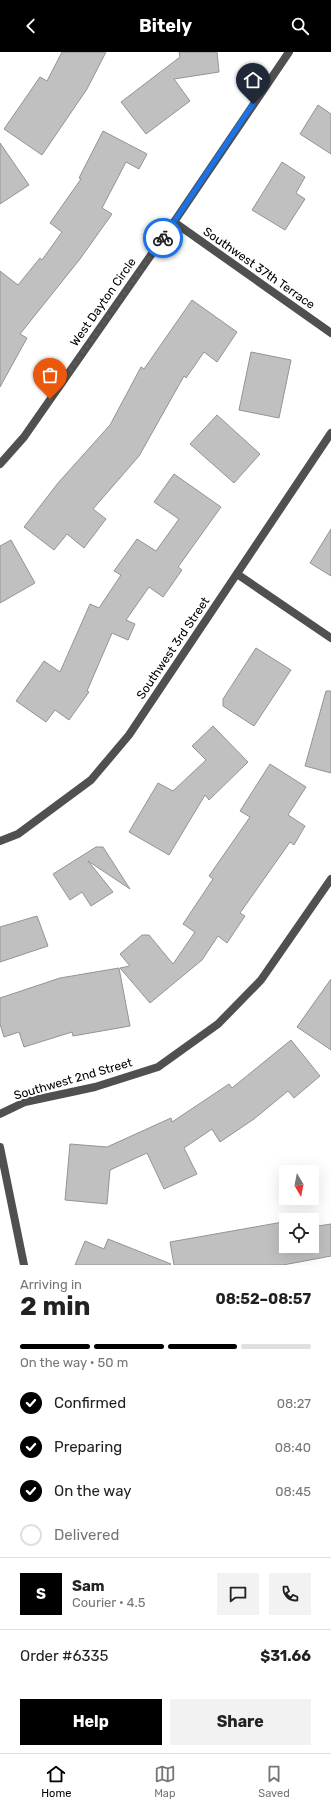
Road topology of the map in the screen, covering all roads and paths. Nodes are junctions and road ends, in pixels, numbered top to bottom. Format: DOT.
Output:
graph roads {
  1 [pos="289,52"];
  2 [pos="174,222"];
  3 [pos="331,333"];
  4 [pos="331,433"];
  5 [pos="0,464"];
  6 [pos="237,574"];
  7 [pos="331,638"];
  8 [pos="0,841"];
  9 [pos="331,879"];
  10 [pos="0,1114"];
  11 [pos="0,1147"];
  12 [pos="24,1265"];
  1 -- 2 [label="street, West Dayton Circle"];
  2 -- 3 [label="street, Southwest 37th Terrace"];
  2 -- 5 [label="street, West Dayton Circle"];
  4 -- 6 [label="street, Southwest 3rd Street"];
  6 -- 7 [label="street"];
  6 -- 8 [label="street, Southwest 3rd Street"];
  9 -- 10 [label="street, Southwest 2nd Street"];
  11 -- 12 [label="street"];
}
